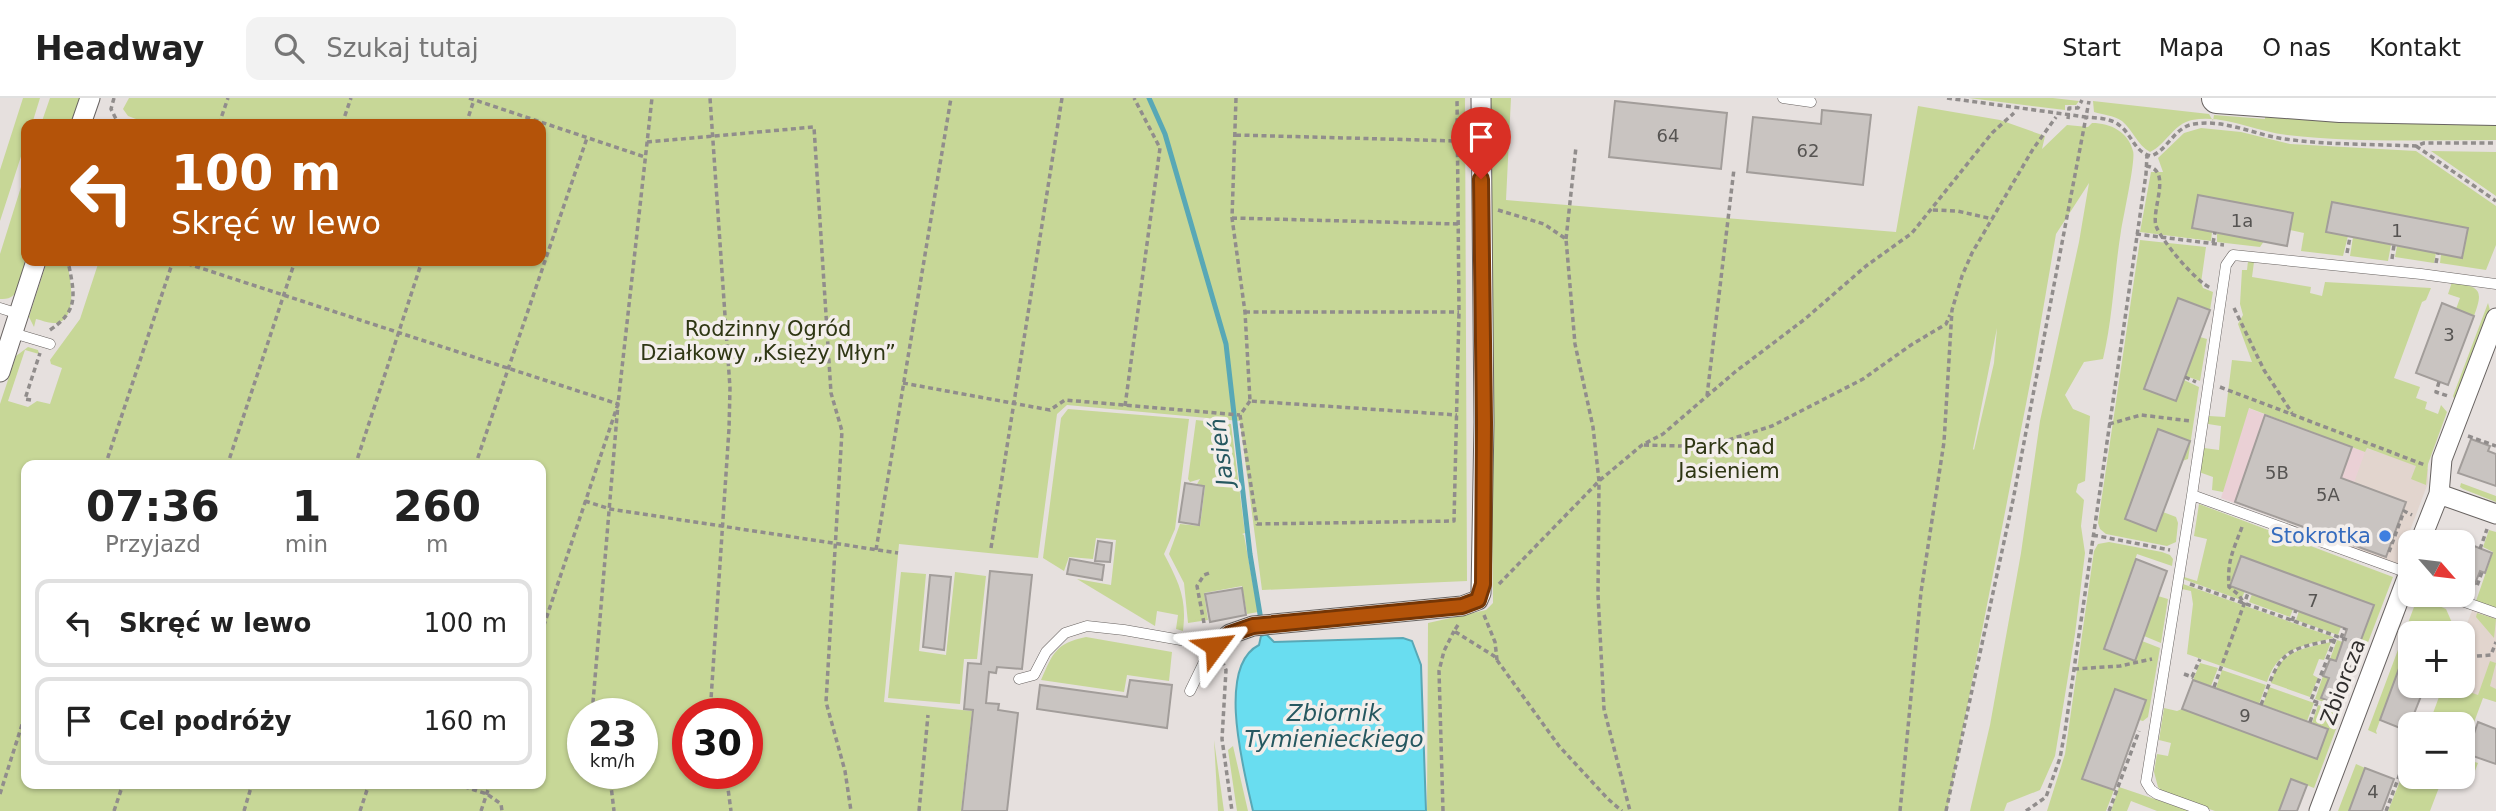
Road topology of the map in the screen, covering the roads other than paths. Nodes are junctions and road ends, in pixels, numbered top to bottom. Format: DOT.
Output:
graph roads {
  1 [pos="90,98"];
  2 [pos="1481,98"];
  3 [pos="1783,98"];
  4 [pos="2217,98"];
  5 [pos="1811,102"];
  6 [pos="2496,110"];
  7 [pos="83,119"];
  8 [pos="34,266"];
  9 [pos="2496,284"];
  10 [pos="11,318"];
  11 [pos="2496,318"];
  12 [pos="50,344"];
  13 [pos="0,372"];
  14 [pos="2439,494"];
  15 [pos="2192,495"];
  16 [pos="2492,521"];
  17 [pos="2425,530"];
  18 [pos="2398,573"];
  19 [pos="2398,603"];
  20 [pos="2475,606"];
  21 [pos="2496,613"];
  22 [pos="1215,646"];
  23 [pos="1019,678"];
  24 [pos="1190,691"];
  25 [pos="2204,811"];
  26 [pos="2319,811"];
  1 -- 7 [label="street"];
  2 -- 22 [label="street"];
  3 -- 5 [label="lane"];
  4 -- 6 [label="main road"];
  8 -- 10 [label="street"];
  9 -- 15 [label="lane"];
  10 -- 12 [label="lane"];
  10 -- 13 [label="street"];
  11 -- 14 [label="street"];
  14 -- 16 [label="street"];
  14 -- 17 [label="street"];
  15 -- 18 [label="lane"];
  15 -- 25 [label="lane"];
  19 -- 26 [label="street, Zbiorcza"];
  20 -- 21 [label="lane"];
  22 -- 23 [label="lane"];
  22 -- 24 [label="lane"];
}
